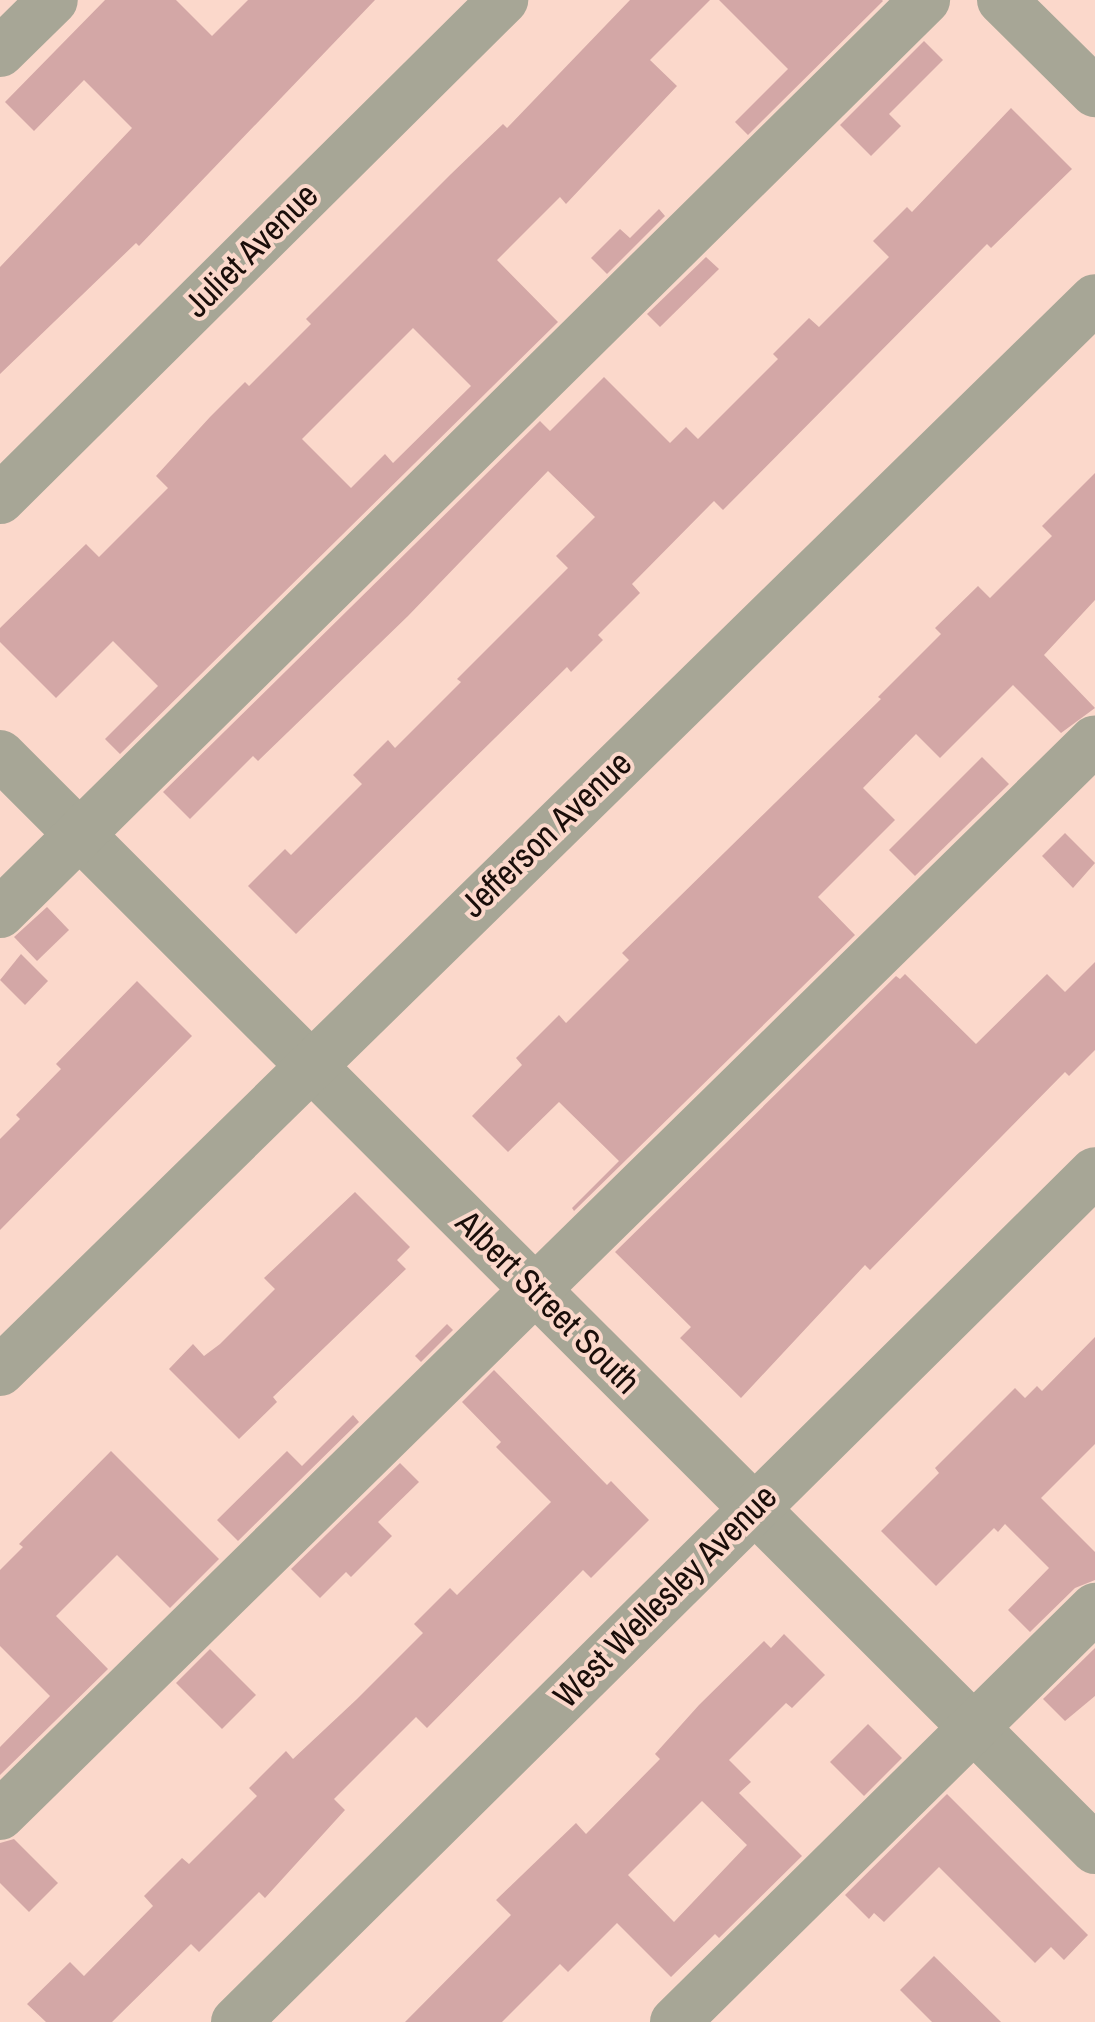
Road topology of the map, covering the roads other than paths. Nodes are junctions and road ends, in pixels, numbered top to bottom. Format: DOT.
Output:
graph roads {
  1 [pos="53,0"];
  2 [pos="503,0"];
  3 [pos="925,0"];
  4 [pos="1002,0"];
  5 [pos="0,52"];
  6 [pos="1095,92"];
  7 [pos="1095,299"];
  8 [pos="0,499"];
  9 [pos="1095,740"];
  10 [pos="0,754"];
  11 [pos="79,834"];
  12 [pos="0,913"];
  13 [pos="310,1064"];
  14 [pos="1095,1172"];
  15 [pos="534,1288"];
  16 [pos="0,1372"];
  17 [pos="754,1508"];
  18 [pos="1095,1608"];
  19 [pos="974,1728"];
  20 [pos="0,1815"];
  21 [pos="1095,1849"];
  22 [pos="236,2022"];
  23 [pos="675,2022"];
  1 -- 5 [label="street"];
  2 -- 8 [label="street, Juliet Avenue"];
  3 -- 11 [label="street"];
  4 -- 6 [label="street"];
  7 -- 13 [label="street, Jefferson Avenue"];
  9 -- 15 [label="street"];
  10 -- 11 [label="street, Albert Street South"];
  11 -- 12 [label="street"];
  11 -- 13 [label="street, Albert Street South"];
  13 -- 15 [label="street, Albert Street South"];
  13 -- 16 [label="street, Jefferson Avenue"];
  14 -- 17 [label="street, West Wellesley Avenue"];
  15 -- 17 [label="street, Albert Street South"];
  15 -- 20 [label="street"];
  17 -- 19 [label="street, Albert Street South"];
  17 -- 22 [label="street, West Wellesley Avenue"];
  18 -- 19 [label="street"];
  19 -- 21 [label="street, Albert Street South"];
  19 -- 23 [label="street"];
}
